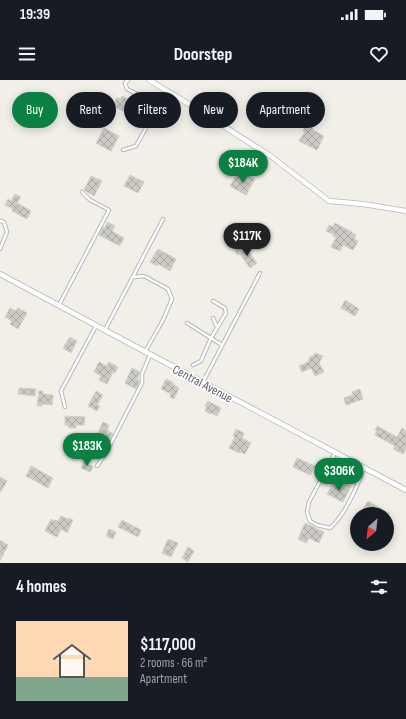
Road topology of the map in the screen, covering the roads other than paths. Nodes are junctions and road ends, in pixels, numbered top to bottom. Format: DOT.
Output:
graph roads {
  1 [pos="128,80"];
  2 [pos="149,80"];
  3 [pos="133,92"];
  4 [pos="169,92"];
  5 [pos="181,99"];
  6 [pos="146,128"];
  7 [pos="123,150"];
  8 [pos="82,192"];
  9 [pos="406,211"];
  10 [pos="163,219"];
  11 [pos="0,221"];
  12 [pos="0,248"];
  13 [pos="260,273"];
  14 [pos="0,274"];
  15 [pos="133,277"];
  16 [pos="213,301"];
  17 [pos="58,306"];
  18 [pos="213,318"];
  19 [pos="187,324"];
  20 [pos="96,326"];
  21 [pos="217,328"];
  22 [pos="105,331"];
  23 [pos="211,338"];
  24 [pos="222,345"];
  25 [pos="148,354"];
  26 [pos="193,365"];
  27 [pos="203,383"];
  28 [pos="65,408"];
  29 [pos="335,453"];
  30 [pos="330,462"];
  31 [pos="97,466"];
  32 [pos="364,468"];
  33 [pos="359,481"];
  34 [pos="406,490"];
  1 -- 3 [label="lane"];
  2 -- 4 [label="street"];
  5 -- 9 [label="street"];
  6 -- 7 [label="lane"];
  8 -- 17 [label="lane"];
  10 -- 15 [label="lane"];
  11 -- 12 [label="lane"];
  13 -- 24 [label="lane"];
  14 -- 17 [label="street, Central Avenue"];
  15 -- 22 [label="lane"];
  15 -- 25 [label="lane"];
  16 -- 21 [label="lane"];
  17 -- 20 [label="street, Central Avenue"];
  18 -- 21 [label="lane"];
  19 -- 23 [label="lane"];
  20 -- 22 [label="street, Central Avenue"];
  20 -- 28 [label="lane"];
  21 -- 23 [label="lane"];
  22 -- 25 [label="street, Central Avenue"];
  23 -- 24 [label="lane"];
  23 -- 26 [label="lane"];
  24 -- 27 [label="lane"];
  25 -- 27 [label="street, Central Avenue"];
  25 -- 31 [label="lane"];
  27 -- 29 [label="street, Central Avenue"];
  29 -- 30 [label="lane"];
  29 -- 32 [label="street, Central Avenue"];
  30 -- 33 [label="lane"];
  30 -- 33 [label="lane"];
  32 -- 33 [label="lane"];
  32 -- 34 [label="street, Central Avenue"];
}
